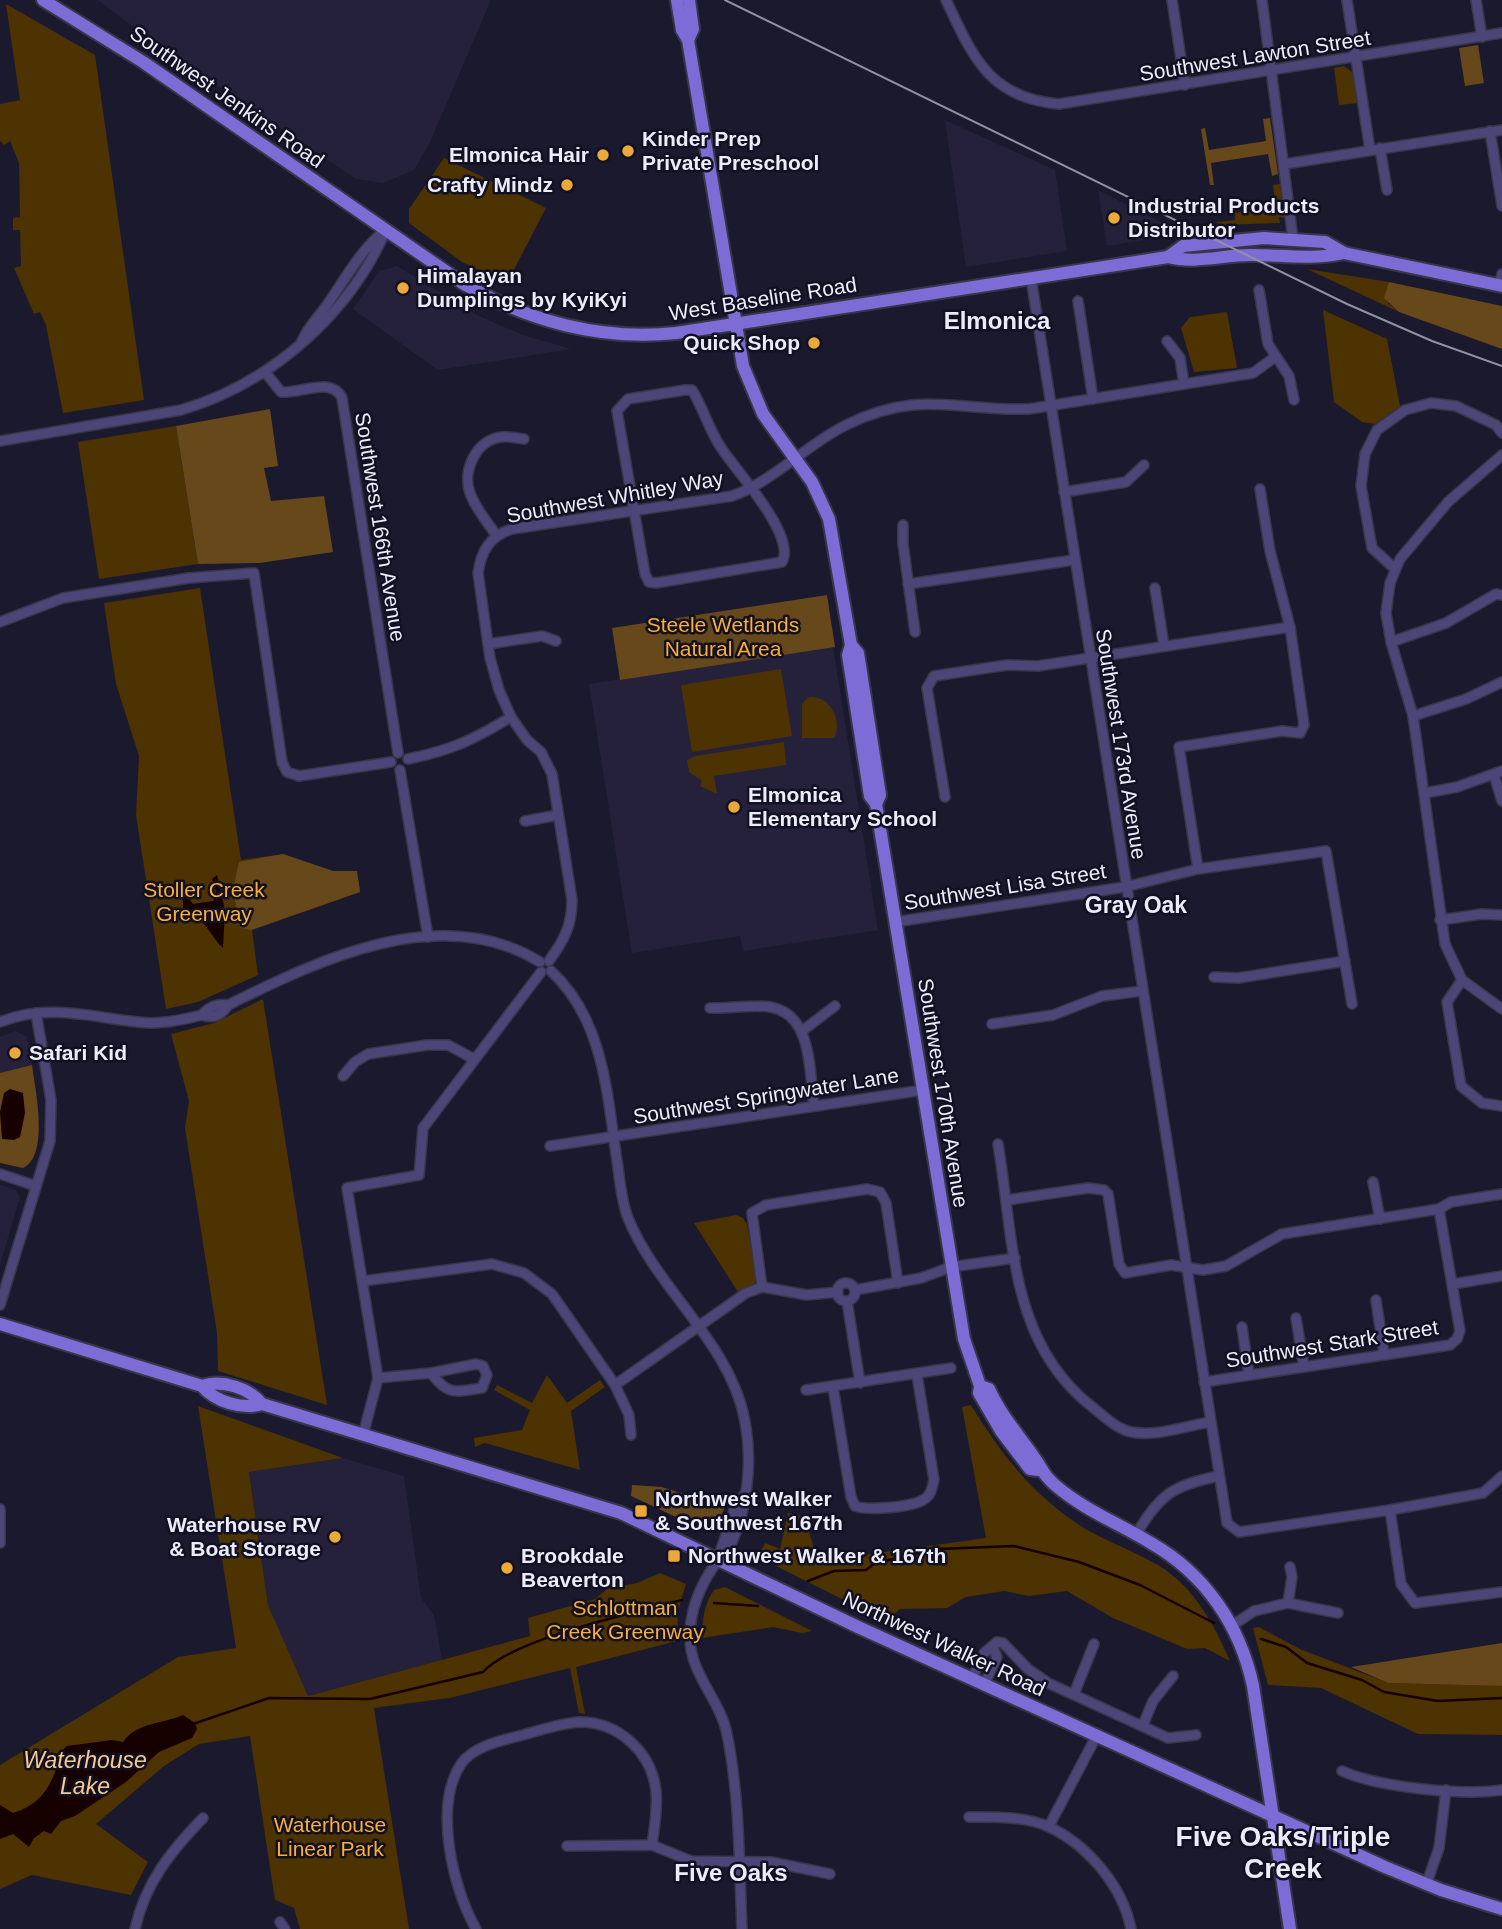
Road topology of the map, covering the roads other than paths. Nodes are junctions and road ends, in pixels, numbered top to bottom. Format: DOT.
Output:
graph roads {
  1 [pos="43,0"];
  2 [pos="677,0"];
  3 [pos="689,0"];
  4 [pos="946,0"];
  5 [pos="1172,0"];
  6 [pos="1262,0"];
  7 [pos="1346,0"];
  8 [pos="1476,0"];
  9 [pos="1502,33"];
  10 [pos="1482,37"];
  11 [pos="688,40"];
  12 [pos="1357,57"];
  13 [pos="1274,72"];
  14 [pos="1185,85"];
  15 [pos="1502,130"];
  16 [pos="1490,131"];
  17 [pos="1375,149"];
  18 [pos="1285,164"];
  19 [pos="1387,190"];
  20 [pos="1502,205"];
  21 [pos="386,230"];
  22 [pos="1293,239"];
  23 [pos="1344,253"];
  24 [pos="1168,257"];
  25 [pos="1031,278"];
  26 [pos="1501,282"];
  27 [pos="1259,290"];
  28 [pos="1078,301"];
  29 [pos="736,324"];
  30 [pos="1167,341"];
  31 [pos="1275,357"];
  32 [pos="265,372"];
  33 [pos="1184,384"];
  34 [pos="1093,399"];
  35 [pos="1294,400"];
  36 [pos="1051,406"];
  37 [pos="1502,433"];
  38 [pos="524,439"];
  39 [pos="0,441"];
  40 [pos="1502,455"];
  41 [pos="795,458"];
  42 [pos="1144,465"];
  43 [pos="751,489"];
  44 [pos="1260,489"];
  45 [pos="1064,492"];
  46 [pos="634,511"];
  47 [pos="903,525"];
  48 [pos="497,536"];
  49 [pos="1074,559"];
  50 [pos="1394,568"];
  51 [pos="908,584"];
  52 [pos="1155,588"];
  53 [pos="1502,595"];
  54 [pos="0,622"];
  55 [pos="1290,626"];
  56 [pos="915,632"];
  57 [pos="556,641"];
  58 [pos="1391,642"];
  59 [pos="488,644"];
  60 [pos="1164,646"];
  61 [pos="1089,658"];
  62 [pos="1502,682"];
  63 [pos="1413,716"];
  64 [pos="511,717"];
  65 [pos="398,753"];
  66 [pos="408,759"];
  67 [pos="391,762"];
  68 [pos="400,770"];
  69 [pos="1498,773"];
  70 [pos="1425,793"];
  71 [pos="945,797"];
  72 [pos="1502,801"];
  73 [pos="558,815"];
  74 [pos="525,821"];
  75 [pos="1198,869"];
  76 [pos="1125,887"];
  77 [pos="1502,915"];
  78 [pos="1440,920"];
  79 [pos="895,922"];
  80 [pos="428,937"];
  81 [pos="1345,961"];
  82 [pos="545,966"];
  83 [pos="1214,976"];
  84 [pos="1462,980"];
  85 [pos="1142,990"];
  86 [pos="1352,1004"];
  87 [pos="835,1006"];
  88 [pos="710,1008"];
  89 [pos="1502,1009"];
  90 [pos="36,1013"];
  91 [pos="0,1022"];
  92 [pos="992,1024"];
  93 [pos="802,1031"];
  94 [pos="474,1059"];
  95 [pos="343,1076"];
  96 [pos="923,1090"];
  97 [pos="814,1105"];
  98 [pos="1502,1106"];
  99 [pos="613,1137"];
  100 [pos="998,1144"];
  101 [pos="550,1146"];
  102 [pos="0,1174"];
  103 [pos="1373,1182"];
  104 [pos="36,1186"];
  105 [pos="1502,1194"];
  106 [pos="1007,1200"];
  107 [pos="1440,1209"];
  108 [pos="1380,1219"];
  109 [pos="1015,1258"];
  110 [pos="1186,1266"];
  111 [pos="951,1267"];
  112 [pos="1502,1276"];
  113 [pos="363,1281"];
  114 [pos="898,1283"];
  115 [pos="1453,1284"];
  116 [pos="762,1287"];
  117 [pos="855,1290"];
  118 [pos="838,1292"];
  119 [pos="1376,1300"];
  120 [pos="847,1301"];
  121 [pos="0,1305"];
  122 [pos="1296,1318"];
  123 [pos="0,1324"];
  124 [pos="1242,1327"];
  125 [pos="699,1328"];
  126 [pos="1384,1354"];
  127 [pos="1304,1367"];
  128 [pos="951,1368"];
  129 [pos="431,1373"];
  130 [pos="917,1375"];
  131 [pos="1249,1375"];
  132 [pos="378,1378"];
  133 [pos="1204,1382"];
  134 [pos="860,1383"];
  135 [pos="615,1385"];
  136 [pos="833,1387"];
  137 [pos="806,1390"];
  138 [pos="1210,1422"];
  139 [pos="363,1435"];
  140 [pos="631,1435"];
  141 [pos="1219,1476"];
  142 [pos="1502,1476"];
  143 [pos="0,1509"];
  144 [pos="1390,1510"];
  145 [pos="1136,1535"];
  146 [pos="0,1543"];
  147 [pos="717,1560"];
  148 [pos="1290,1567"];
  149 [pos="1502,1592"];
  150 [pos="1288,1603"];
  151 [pos="1338,1613"];
  152 [pos="1233,1625"];
  153 [pos="1094,1644"];
  154 [pos="993,1647"];
  155 [pos="1173,1676"];
  156 [pos="972,1678"];
  157 [pos="984,1685"];
  158 [pos="1074,1694"];
  159 [pos="1143,1725"];
  160 [pos="1097,1735"];
  161 [pos="1196,1735"];
  162 [pos="1342,1771"];
  163 [pos="1446,1790"];
  164 [pos="1502,1790"];
  165 [pos="1274,1816"];
  166 [pos="969,1817"];
  167 [pos="203,1818"];
  168 [pos="1049,1826"];
  169 [pos="652,1845"];
  170 [pos="567,1846"];
  171 [pos="740,1862"];
  172 [pos="830,1874"];
  173 [pos="1426,1885"];
  174 [pos="1502,1909"];
  175 [pos="135,1929"];
  176 [pos="476,1929"];
  177 [pos="742,1929"];
  178 [pos="1131,1929"];
  179 [pos="1290,1929"];
  1 -- 21 [label="main road, Southwest Jenkins Road"];
  2 -- 11 [label="main road, Southwest 170th Avenue"];
  3 -- 11 [label="main road, Southwest 170th Avenue"];
  4 -- 14 [label="street, Southwest Lawton Street"];
  5 -- 14 [label="street"];
  6 -- 13 [label="street"];
  7 -- 12 [label="street"];
  8 -- 10 [label="street"];
  9 -- 10 [label="street, Southwest Lawton Street"];
  10 -- 12 [label="street, Southwest Lawton Street"];
  11 -- 29 [label="main road, Southwest 170th Avenue"];
  12 -- 13 [label="street, Southwest Lawton Street"];
  12 -- 17 [label="street"];
  13 -- 14 [label="street, Southwest Lawton Street"];
  13 -- 18 [label="street"];
  15 -- 16 [label="street"];
  16 -- 17 [label="street"];
  16 -- 20 [label="street"];
  17 -- 18 [label="street"];
  17 -- 19 [label="street"];
  18 -- 22 [label="street"];
  21 -- 29 [label="main road, West Baseline Road"];
  21 -- 32 [label="street"];
  22 -- 23 [label="main road, West Baseline Road"];
  22 -- 24 [label="main road, West Baseline Road"];
  23 -- 24 [label="main road, West Baseline Road"];
  23 -- 26 [label="main road, West Baseline Road"];
  24 -- 25 [label="main road, West Baseline Road"];
  25 -- 29 [label="main road, West Baseline Road"];
  25 -- 36 [label="street, Southwest 173rd Avenue"];
  27 -- 31 [label="street"];
  28 -- 34 [label="street"];
  29 -- 41 [label="main road, Southwest 170th Avenue"];
  30 -- 33 [label="street"];
  31 -- 33 [label="street, Southwest Whitley Way"];
  31 -- 35 [label="street"];
  32 -- 39 [label="street"];
  32 -- 65 [label="street, Southwest 166th Avenue"];
  33 -- 34 [label="street, Southwest Whitley Way"];
  34 -- 36 [label="street, Southwest Whitley Way"];
  36 -- 41 [label="street, Southwest Whitley Way"];
  36 -- 45 [label="street, Southwest 173rd Avenue"];
  37 -- 50 [label="street"];
  38 -- 48 [label="street"];
  40 -- 50 [label="street"];
  41 -- 43 [label="street, Southwest Whitley Way"];
  41 -- 79 [label="main road, Southwest 170th Avenue"];
  42 -- 45 [label="street"];
  43 -- 46 [label="street, Southwest Whitley Way"];
  43 -- 46 [label="street"];
  43 -- 46 [label="street"];
  44 -- 55 [label="street"];
  45 -- 49 [label="street, Southwest 173rd Avenue"];
  46 -- 48 [label="street, Southwest Whitley Way"];
  47 -- 51 [label="street"];
  48 -- 59 [label="street"];
  49 -- 51 [label="street"];
  49 -- 61 [label="street, Southwest 173rd Avenue"];
  50 -- 58 [label="street"];
  51 -- 56 [label="street"];
  52 -- 60 [label="street"];
  53 -- 58 [label="street"];
  54 -- 67 [label="street"];
  55 -- 60 [label="street"];
  55 -- 75 [label="street"];
  57 -- 59 [label="street"];
  58 -- 63 [label="street"];
  59 -- 64 [label="street"];
  60 -- 61 [label="street"];
  61 -- 71 [label="street"];
  61 -- 76 [label="street, Southwest 173rd Avenue"];
  62 -- 63 [label="street"];
  63 -- 70 [label="street"];
  64 -- 66 [label="street"];
  64 -- 73 [label="street"];
  65 -- 66 [label="street"];
  65 -- 67 [label="street"];
  66 -- 68 [label="street"];
  67 -- 68 [label="street"];
  68 -- 80 [label="street"];
  69 -- 70 [label="street"];
  69 -- 72 [label="street"];
  70 -- 78 [label="street"];
  73 -- 74 [label="street"];
  73 -- 82 [label="street"];
  75 -- 76 [label="street, Southwest Lisa Street"];
  75 -- 81 [label="street, Southwest Lisa Street"];
  76 -- 79 [label="street, Southwest Lisa Street"];
  76 -- 85 [label="street, Southwest 173rd Avenue"];
  77 -- 78 [label="street"];
  78 -- 84 [label="street"];
  79 -- 96 [label="main road, Southwest 170th Avenue"];
  80 -- 82 [label="street"];
  80 -- 90 [label="street"];
  81 -- 83 [label="street"];
  81 -- 86 [label="street"];
  82 -- 94 [label="street"];
  82 -- 99 [label="street"];
  84 -- 89 [label="street"];
  84 -- 98 [label="street"];
  85 -- 92 [label="street"];
  85 -- 110 [label="street, Southwest 173rd Avenue"];
  87 -- 93 [label="street"];
  88 -- 93 [label="street"];
  90 -- 91 [label="street"];
  90 -- 104 [label="street"];
  93 -- 97 [label="street"];
  94 -- 95 [label="street"];
  94 -- 113 [label="street"];
  96 -- 97 [label="street, Southwest Springwater Lane"];
  96 -- 111 [label="main road, Southwest 170th Avenue"];
  97 -- 99 [label="street, Southwest Springwater Lane"];
  99 -- 101 [label="street, Southwest Springwater Lane"];
  99 -- 125 [label="street"];
  100 -- 106 [label="street"];
  102 -- 104 [label="street"];
  103 -- 108 [label="street"];
  104 -- 121 [label="street"];
  105 -- 107 [label="street"];
  106 -- 109 [label="street"];
  106 -- 110 [label="street"];
  107 -- 108 [label="street"];
  107 -- 115 [label="street"];
  108 -- 110 [label="street"];
  109 -- 111 [label="street"];
  109 -- 138 [label="street"];
  110 -- 133 [label="street, Southwest 173rd Avenue"];
  111 -- 114 [label="street"];
  111 -- 145 [label="main road, Southwest 170th Avenue"];
  112 -- 115 [label="street"];
  113 -- 132 [label="street"];
  113 -- 135 [label="street"];
  114 -- 116 [label="street"];
  114 -- 117 [label="street"];
  115 -- 126 [label="street, Southwest Stark Street"];
  116 -- 118 [label="street"];
  116 -- 125 [label="street"];
  117 -- 118 [label="street"];
  117 -- 120 [label="street"];
  118 -- 120 [label="street"];
  119 -- 126 [label="street"];
  120 -- 134 [label="street"];
  122 -- 127 [label="street"];
  123 -- 139 [label="main road, Northwest Walker Road"];
  124 -- 131 [label="street"];
  125 -- 135 [label="street"];
  125 -- 147 [label="street"];
  126 -- 127 [label="street, Southwest Stark Street"];
  127 -- 131 [label="street, Southwest Stark Street"];
  128 -- 130 [label="street"];
  129 -- 129 [label="street"];
  129 -- 132 [label="street"];
  130 -- 134 [label="street"];
  130 -- 136 [label="street"];
  131 -- 133 [label="street, Southwest Stark Street"];
  132 -- 139 [label="street"];
  133 -- 138 [label="street, Southwest 173rd Avenue"];
  134 -- 136 [label="street"];
  135 -- 140 [label="street"];
  136 -- 137 [label="street"];
  138 -- 141 [label="street, Southwest 173rd Avenue"];
  139 -- 147 [label="main road, Northwest Walker Road"];
  141 -- 144 [label="street, Southwest 173rd Avenue"];
  141 -- 145 [label="street"];
  142 -- 144 [label="street"];
  143 -- 146 [label="street"];
  144 -- 149 [label="street"];
  145 -- 152 [label="main road, Southwest 170th Avenue"];
  147 -- 156 [label="main road, Northwest Walker Road"];
  147 -- 171 [label="street"];
  148 -- 150 [label="street"];
  150 -- 151 [label="street"];
  150 -- 152 [label="street"];
  152 -- 165 [label="main road, Southwest 170th Avenue"];
  153 -- 158 [label="street"];
  154 -- 156 [label="street"];
  154 -- 157 [label="street"];
  154 -- 158 [label="street"];
  155 -- 159 [label="street"];
  156 -- 157 [label="main road, Northwest Walker Road"];
  157 -- 160 [label="main road, Northwest Walker Road"];
  158 -- 159 [label="street"];
  159 -- 161 [label="street"];
  160 -- 165 [label="main road, Northwest Walker Road"];
  160 -- 168 [label="street"];
  162 -- 163 [label="street"];
  163 -- 164 [label="street"];
  163 -- 173 [label="street"];
  165 -- 173 [label="main road, Northwest Walker Road"];
  165 -- 179 [label="main road, Southwest 170th Avenue"];
  166 -- 168 [label="street"];
  167 -- 175 [label="street"];
  168 -- 178 [label="street"];
  169 -- 170 [label="street"];
  169 -- 171 [label="street"];
  169 -- 176 [label="street"];
  171 -- 172 [label="street"];
  171 -- 177 [label="street"];
  173 -- 174 [label="main road, Northwest Walker Road"];
}
